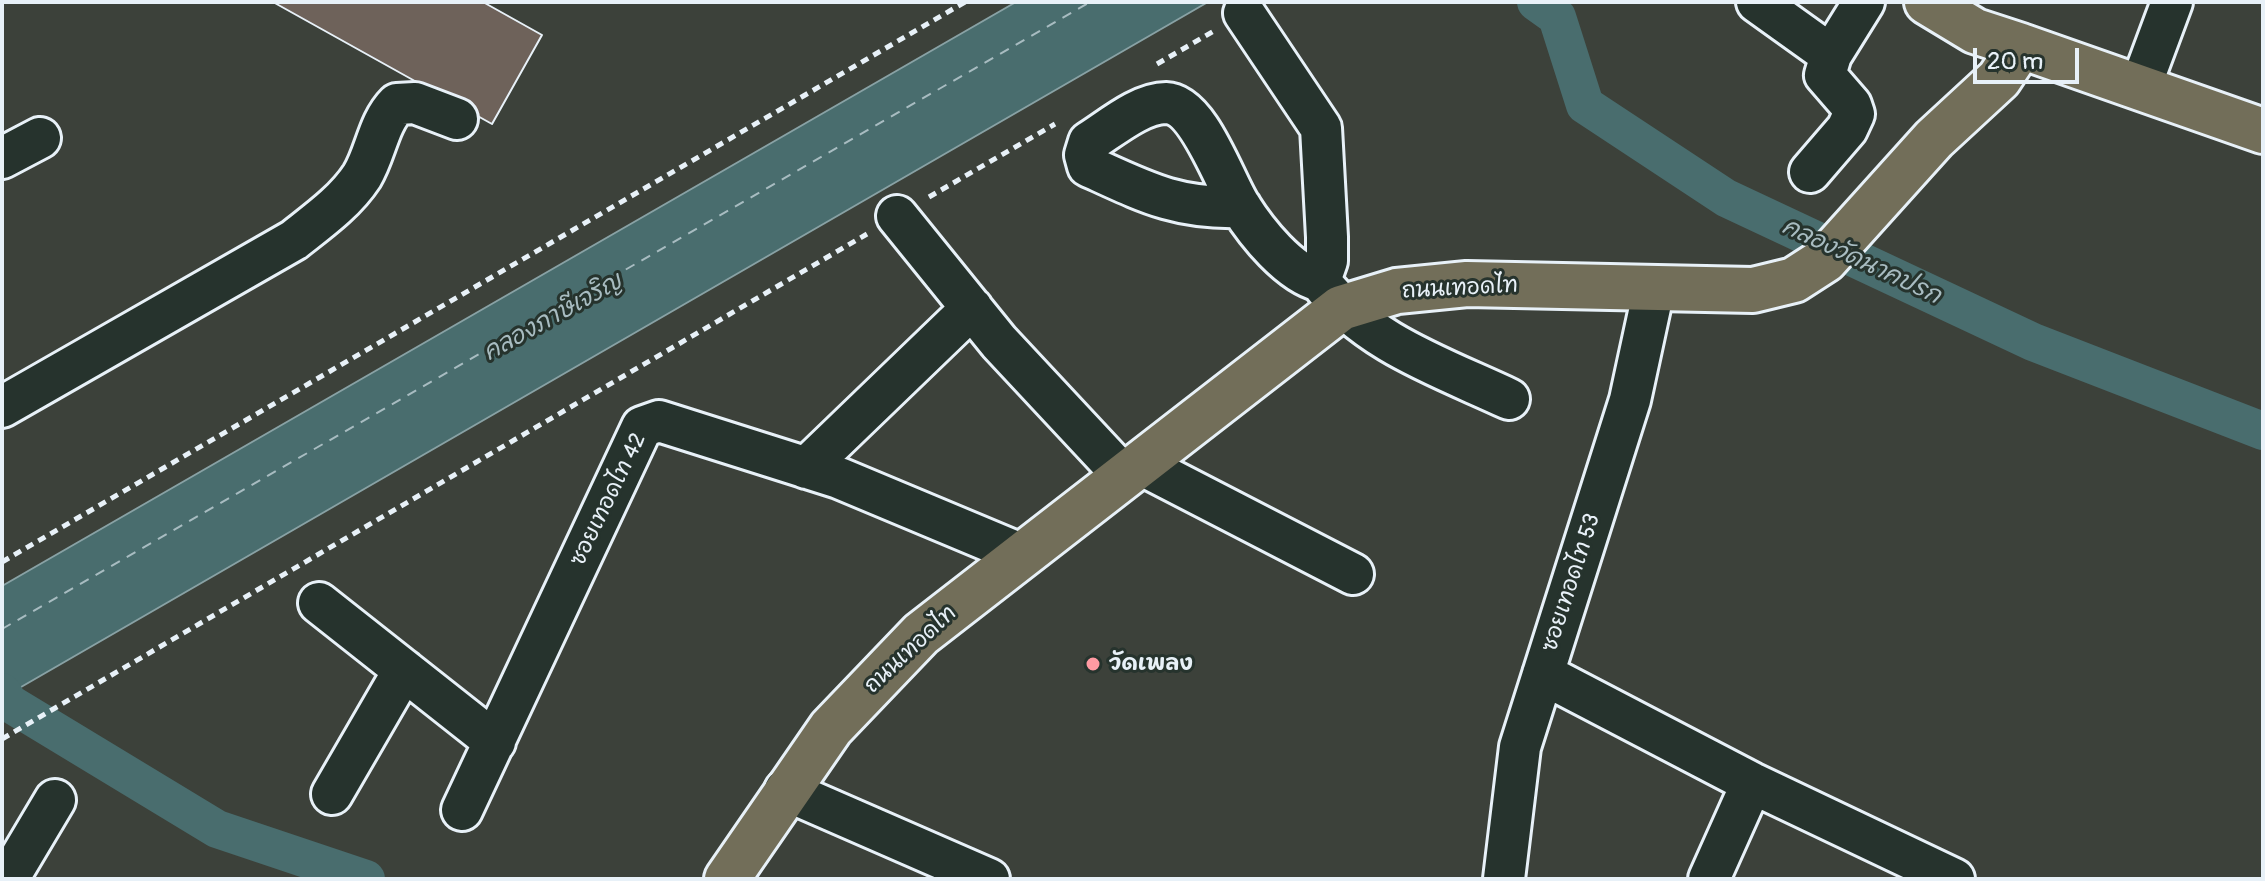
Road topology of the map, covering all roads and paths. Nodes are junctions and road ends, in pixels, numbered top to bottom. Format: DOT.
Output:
graph roads {
  1 [pos="965,2"];
  2 [pos="1757,2"];
  3 [pos="1864,2"];
  4 [pos="2172,2"];
  5 [pos="1938,6"];
  6 [pos="1244,13"];
  7 [pos="2021,46"];
  8 [pos="1831,55"];
  9 [pos="2140,88"];
  10 [pos="457,119"];
  11 [pos="2262,126"];
  12 [pos="40,138"];
  13 [pos="2,158"];
  14 [pos="1810,172"];
  15 [pos="1241,207"];
  16 [pos="884,223"];
  17 [pos="1654,289"];
  18 [pos="1330,294"];
  19 [pos="972,308"];
  20 [pos="1509,399"];
  21 [pos="2,407"];
  22 [pos="806,468"];
  23 [pos="1132,470"];
  24 [pos="1023,555"];
  25 [pos="2,562"];
  26 [pos="1353,574"];
  27 [pos="319,603"];
  28 [pos="404,670"];
  29 [pos="1543,674"];
  30 [pos="2,739"];
  31 [pos="495,742"];
  32 [pos="1752,783"];
  33 [pos="785,790"];
  34 [pos="332,794"];
  35 [pos="55,800"];
  36 [pos="462,810"];
  37 [pos="8,879"];
  38 [pos="727,879"];
  39 [pos="989,879"];
  40 [pos="1504,879"];
  41 [pos="1709,879"];
  42 [pos="1954,879"];
  1 -- 25 [label="path"];
  2 -- 8 [label="street"];
  3 -- 8 [label="street"];
  4 -- 9 [label="street"];
  5 -- 7 [label="main road"];
  6 -- 18 [label="street"];
  7 -- 9 [label="main road"];
  7 -- 17 [label="main road, ถนนเทอดไท"];
  8 -- 14 [label="street"];
  9 -- 11 [label="main road"];
  10 -- 21 [label="street"];
  12 -- 13 [label="street"];
  15 -- 18 [label="street"];
  16 -- 19 [label="street"];
  16 -- 30 [label="path"];
  17 -- 18 [label="main road, ถนนเทอดไท"];
  17 -- 29 [label="street, ซอยเทอดไท 53"];
  18 -- 20 [label="street"];
  18 -- 23 [label="main road, ถนนเทอดไท"];
  19 -- 22 [label="street"];
  19 -- 23 [label="street"];
  22 -- 24 [label="street, ซอยเทอดไท 42"];
  22 -- 31 [label="street, ซอยเทอดไท 42"];
  23 -- 24 [label="main road, ถนนเทอดไท"];
  23 -- 26 [label="street"];
  24 -- 33 [label="main road, ถนนเทอดไท"];
  27 -- 28 [label="street"];
  28 -- 31 [label="street"];
  28 -- 34 [label="street"];
  29 -- 32 [label="street"];
  29 -- 40 [label="street, ซอยเทอดไท 53"];
  31 -- 36 [label="street, ซอยเทอดไท 42"];
  32 -- 41 [label="street"];
  32 -- 42 [label="street"];
  33 -- 38 [label="main road, ถนนเทอดไท"];
  33 -- 39 [label="street"];
  35 -- 37 [label="street"];
}
